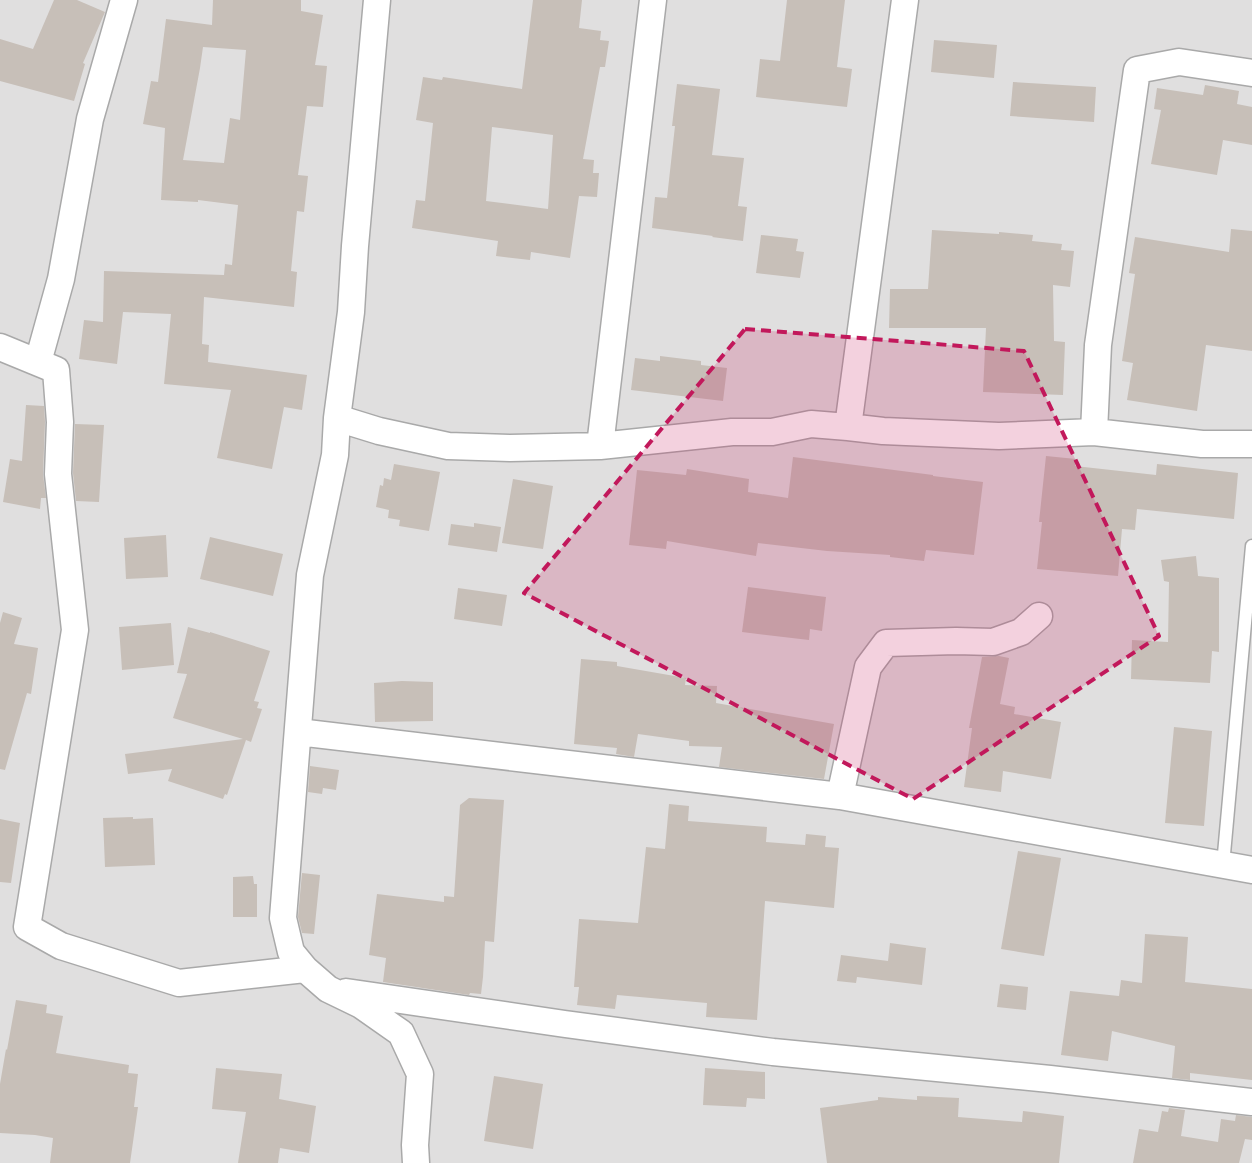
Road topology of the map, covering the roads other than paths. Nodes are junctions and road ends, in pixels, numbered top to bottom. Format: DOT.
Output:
graph roads {
  1 [pos="124,0"];
  2 [pos="377,0"];
  3 [pos="654,0"];
  4 [pos="905,0"];
  5 [pos="1252,73"];
  6 [pos="0,347"];
  7 [pos="38,362"];
  8 [pos="337,418"];
  9 [pos="848,427"];
  10 [pos="1094,432"];
  11 [pos="1252,444"];
  12 [pos="600,446"];
  13 [pos="1252,546"];
  14 [pos="1039,616"];
  15 [pos="298,732"];
  16 [pos="840,796"];
  17 [pos="1223,865"];
  18 [pos="1252,870"];
  19 [pos="305,969"];
  20 [pos="328,989"];
  21 [pos="422,1003"];
  22 [pos="401,1033"];
  23 [pos="1252,1102"];
  24 [pos="416,1163"];
  1 -- 7 [label="street"];
  2 -- 8 [label="street"];
  3 -- 12 [label="street"];
  4 -- 9 [label="street"];
  5 -- 10 [label="street"];
  6 -- 7 [label="street"];
  7 -- 19 [label="street"];
  8 -- 12 [label="street"];
  8 -- 15 [label="street"];
  9 -- 10 [label="street"];
  9 -- 12 [label="street"];
  10 -- 11 [label="street"];
  13 -- 17 [label="lane"];
  14 -- 16 [label="street"];
  15 -- 16 [label="street"];
  15 -- 19 [label="street"];
  16 -- 17 [label="street"];
  17 -- 18 [label="street"];
  19 -- 20 [label="street"];
  20 -- 21 [label="street"];
  20 -- 22 [label="street"];
  21 -- 22 [label="street"];
  21 -- 23 [label="street"];
  22 -- 24 [label="street"];
}
